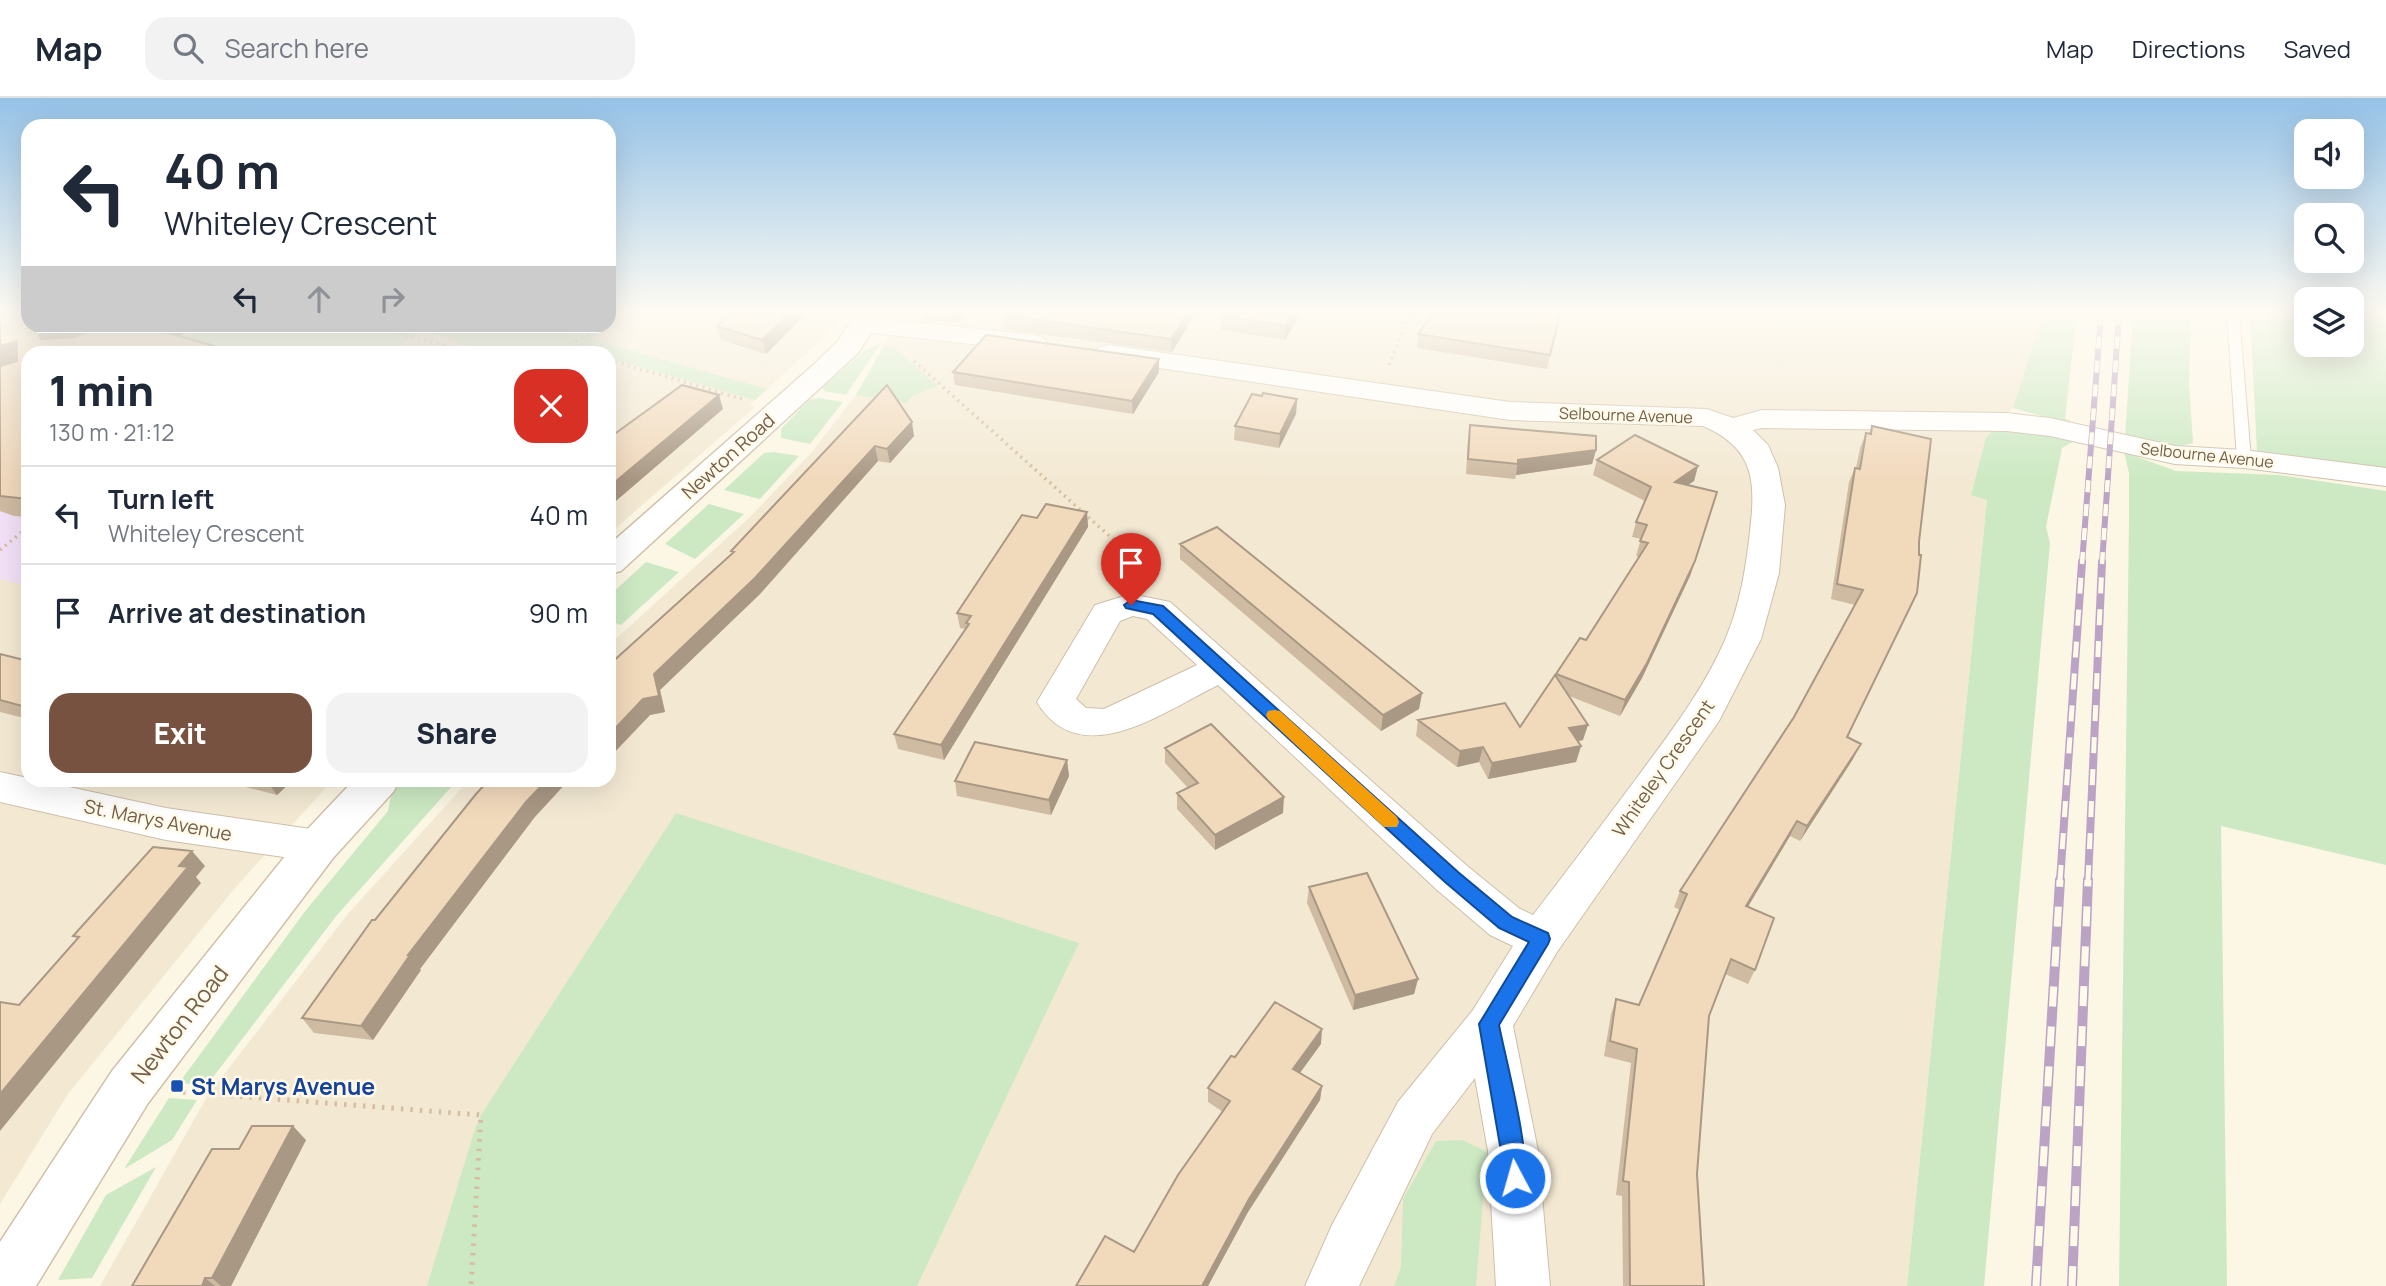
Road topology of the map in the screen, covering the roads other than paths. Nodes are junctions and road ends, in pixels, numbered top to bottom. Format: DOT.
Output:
graph roads {
  1 [pos="825,369"];
  2 [pos="1226,369"];
  3 [pos="2237,369"];
  4 [pos="1734,429"];
  5 [pos="2244,459"];
  6 [pos="2386,477"];
  7 [pos="616,557"];
  8 [pos="1222,668"];
  9 [pos="0,787"];
  10 [pos="373,787"];
  11 [pos="318,846"];
  12 [pos="1541,939"];
  13 [pos="1489,1024"];
  14 [pos="4,1286"];
  15 [pos="1332,1286"];
  16 [pos="1522,1286"];
  1 -- 7 [label="street, Newton Road"];
  2 -- 4 [label="street, Selbourne Avenue"];
  3 -- 5 [label="lane"];
  4 -- 5 [label="street, Selbourne Avenue"];
  4 -- 12 [label="street, Whiteley Crescent"];
  5 -- 6 [label="street, Selbourne Avenue"];
  8 -- 12 [label="street"];
  9 -- 11 [label="street, St. Marys Avenue"];
  10 -- 11 [label="street, Newton Road"];
  11 -- 14 [label="street, Newton Road"];
  12 -- 13 [label="street, Whiteley Crescent"];
  13 -- 15 [label="street, Whiteley Crescent"];
  13 -- 16 [label="street"];
}
